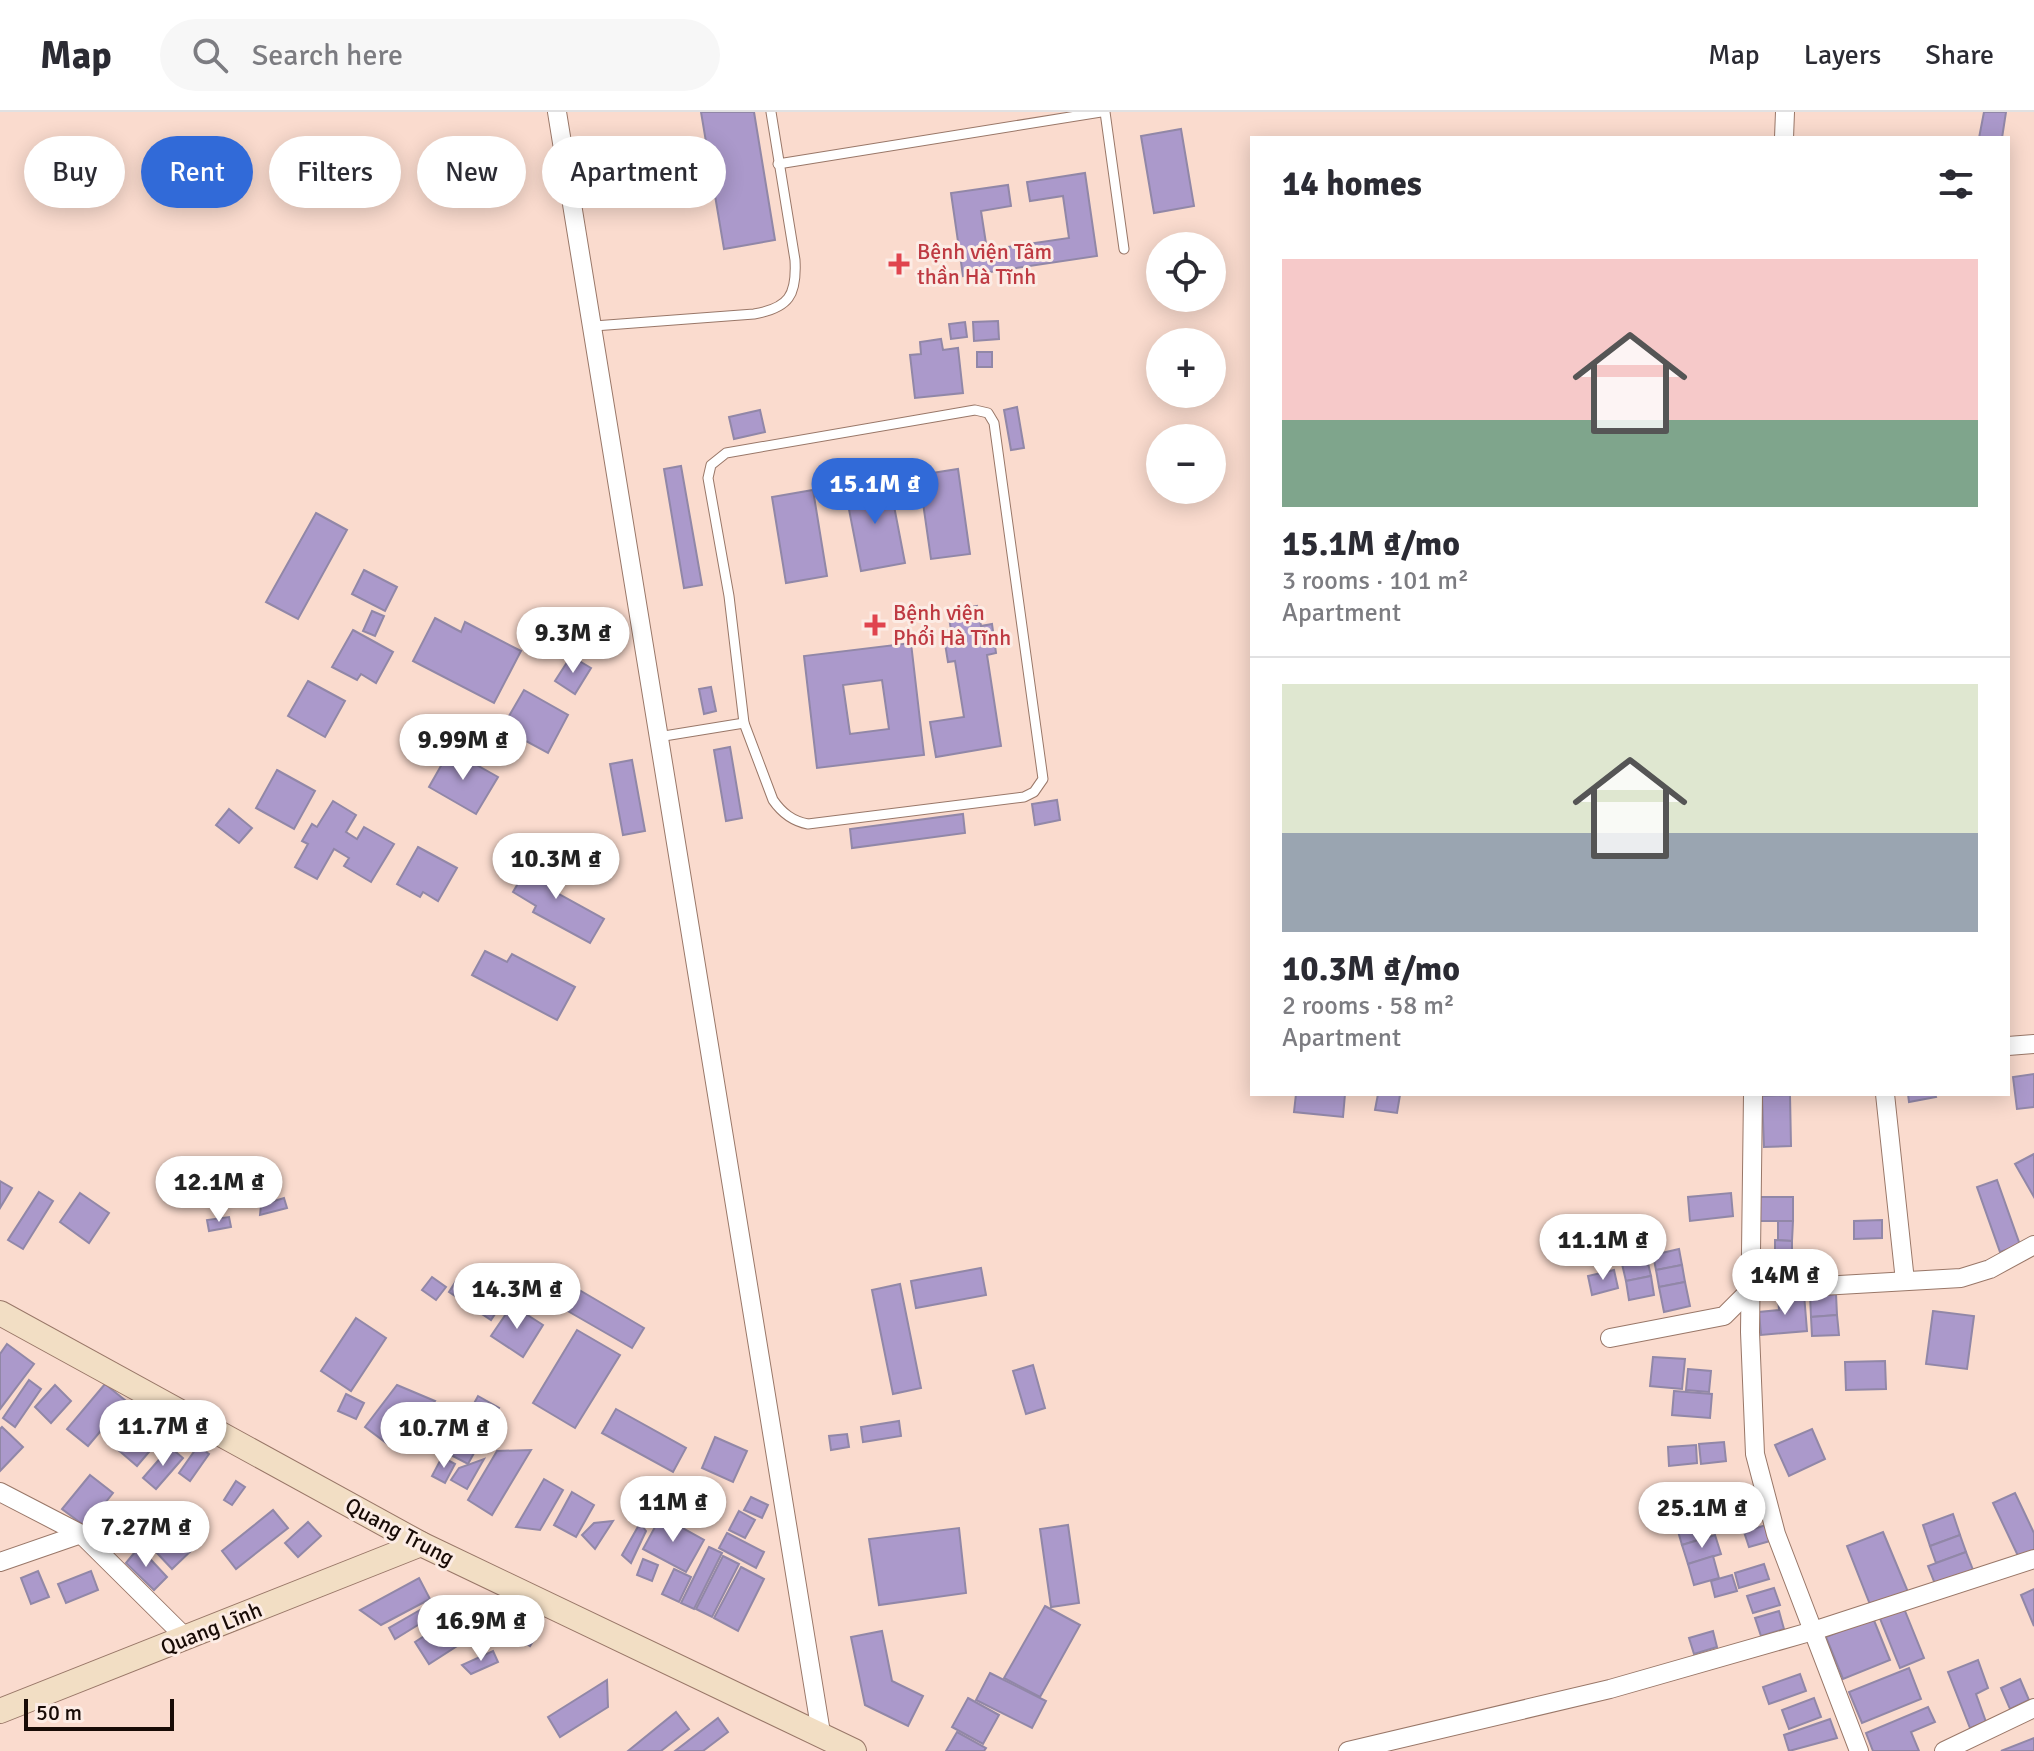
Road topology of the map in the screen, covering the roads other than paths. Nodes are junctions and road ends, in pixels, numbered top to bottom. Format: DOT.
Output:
graph roads {
  1 [pos="557,112"];
  2 [pos="771,112"];
  3 [pos="1103,112"];
  4 [pos="1785,112"];
  5 [pos="1784,136"];
  6 [pos="778,164"];
  7 [pos="1124,249"];
  8 [pos="594,326"];
  9 [pos="744,723"];
  10 [pos="658,737"];
  11 [pos="2034,1044"];
  12 [pos="2010,1046"];
  13 [pos="1753,1096"];
  14 [pos="1885,1096"];
  15 [pos="2034,1245"];
  16 [pos="1905,1281"];
  17 [pos="1750,1290"];
  18 [pos="0,1313"];
  19 [pos="1610,1338"];
  20 [pos="0,1492"];
  21 [pos="81,1534"];
  22 [pos="421,1544"];
  23 [pos="2034,1559"];
  24 [pos="0,1562"];
  25 [pos="1813,1631"];
  26 [pos="186,1638"];
  27 [pos="2034,1708"];
  28 [pos="0,1711"];
  29 [pos="821,1733"];
  30 [pos="854,1751"];
  31 [pos="1348,1751"];
  32 [pos="1859,1751"];
  33 [pos="1944,1751"];
  1 -- 8 [label="street"];
  2 -- 6 [label="lane"];
  3 -- 6 [label="lane"];
  3 -- 7 [label="lane"];
  4 -- 5 [label="street"];
  6 -- 8 [label="lane"];
  8 -- 10 [label="street"];
  9 -- 9 [label="lane"];
  9 -- 10 [label="lane"];
  10 -- 29 [label="street"];
  11 -- 12 [label="street"];
  13 -- 17 [label="street"];
  14 -- 16 [label="street"];
  15 -- 16 [label="street"];
  16 -- 17 [label="street"];
  17 -- 19 [label="street"];
  17 -- 25 [label="street"];
  18 -- 22 [label="main road, Quang Trung"];
  20 -- 21 [label="street"];
  21 -- 24 [label="street"];
  21 -- 26 [label="street"];
  22 -- 26 [label="main road, Quang Lĩnh"];
  22 -- 29 [label="main road, Quang Trung"];
  23 -- 25 [label="street"];
  25 -- 31 [label="street"];
  25 -- 32 [label="street"];
  26 -- 28 [label="main road, Quang Lĩnh"];
  27 -- 33 [label="street"];
  29 -- 30 [label="main road, Quang Trung"];
}
